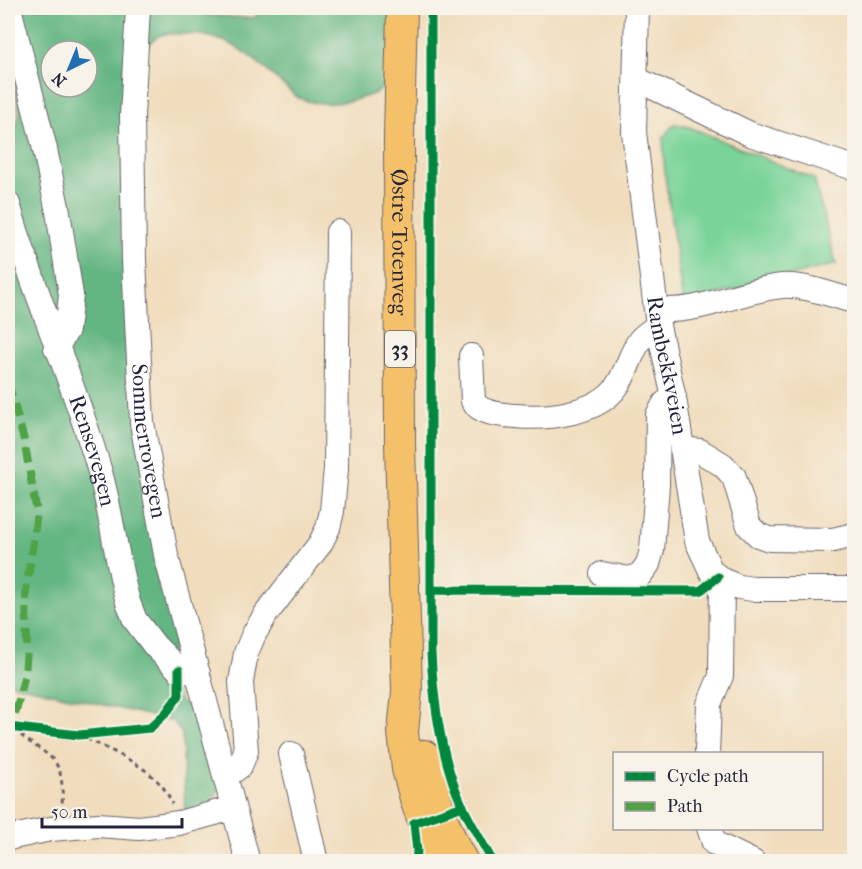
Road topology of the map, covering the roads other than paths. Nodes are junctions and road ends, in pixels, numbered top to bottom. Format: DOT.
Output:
graph roads {
  1 [pos="9,8"];
  2 [pos="138,8"];
  3 [pos="402,8"];
  4 [pos="637,8"];
  5 [pos="636,79"];
  6 [pos="855,168"];
  7 [pos="8,204"];
  8 [pos="338,232"];
  9 [pos="855,301"];
  10 [pos="657,318"];
  11 [pos="56,348"];
  12 [pos="471,356"];
  13 [pos="674,398"];
  14 [pos="682,449"];
  15 [pos="855,535"];
  16 [pos="602,574"];
  17 [pos="722,580"];
  18 [pos="855,589"];
  19 [pos="198,673"];
  20 [pos="407,691"];
  21 [pos="707,752"];
  22 [pos="291,754"];
  23 [pos="225,777"];
  24 [pos="233,808"];
  25 [pos="710,830"];
  26 [pos="8,838"];
  27 [pos="248,861"];
  28 [pos="316,861"];
  29 [pos="438,861"];
  30 [pos="463,861"];
  31 [pos="753,861"];
  1 -- 11 [label="street"];
  2 -- 19 [label="street, Sommerrovegen"];
  3 -- 20 [label="main road, Østre Totenveg / 33"];
  4 -- 5 [label="street, Rambekkveien"];
  5 -- 6 [label="street"];
  5 -- 10 [label="street, Rambekkveien"];
  7 -- 11 [label="street, Rensevegen"];
  8 -- 23 [label="street"];
  9 -- 10 [label="street"];
  10 -- 12 [label="street"];
  10 -- 13 [label="street, Rambekkveien"];
  11 -- 19 [label="street, Rensevegen"];
  13 -- 14 [label="street, Rambekkveien"];
  13 -- 16 [label="street"];
  14 -- 15 [label="street"];
  14 -- 17 [label="street, Rambekkveien"];
  17 -- 18 [label="street"];
  17 -- 21 [label="street"];
  19 -- 23 [label="street, Sommerrovegen"];
  20 -- 29 [label="main road, Østre Totenveg / 33"];
  20 -- 30 [label="main road, Østre Totenveg / 33"];
  22 -- 28 [label="street"];
  23 -- 24 [label="street, Sommerrovegen"];
  24 -- 26 [label="street"];
  24 -- 27 [label="street, Sommerrovegen"];
  25 -- 31 [label="street"];
}
